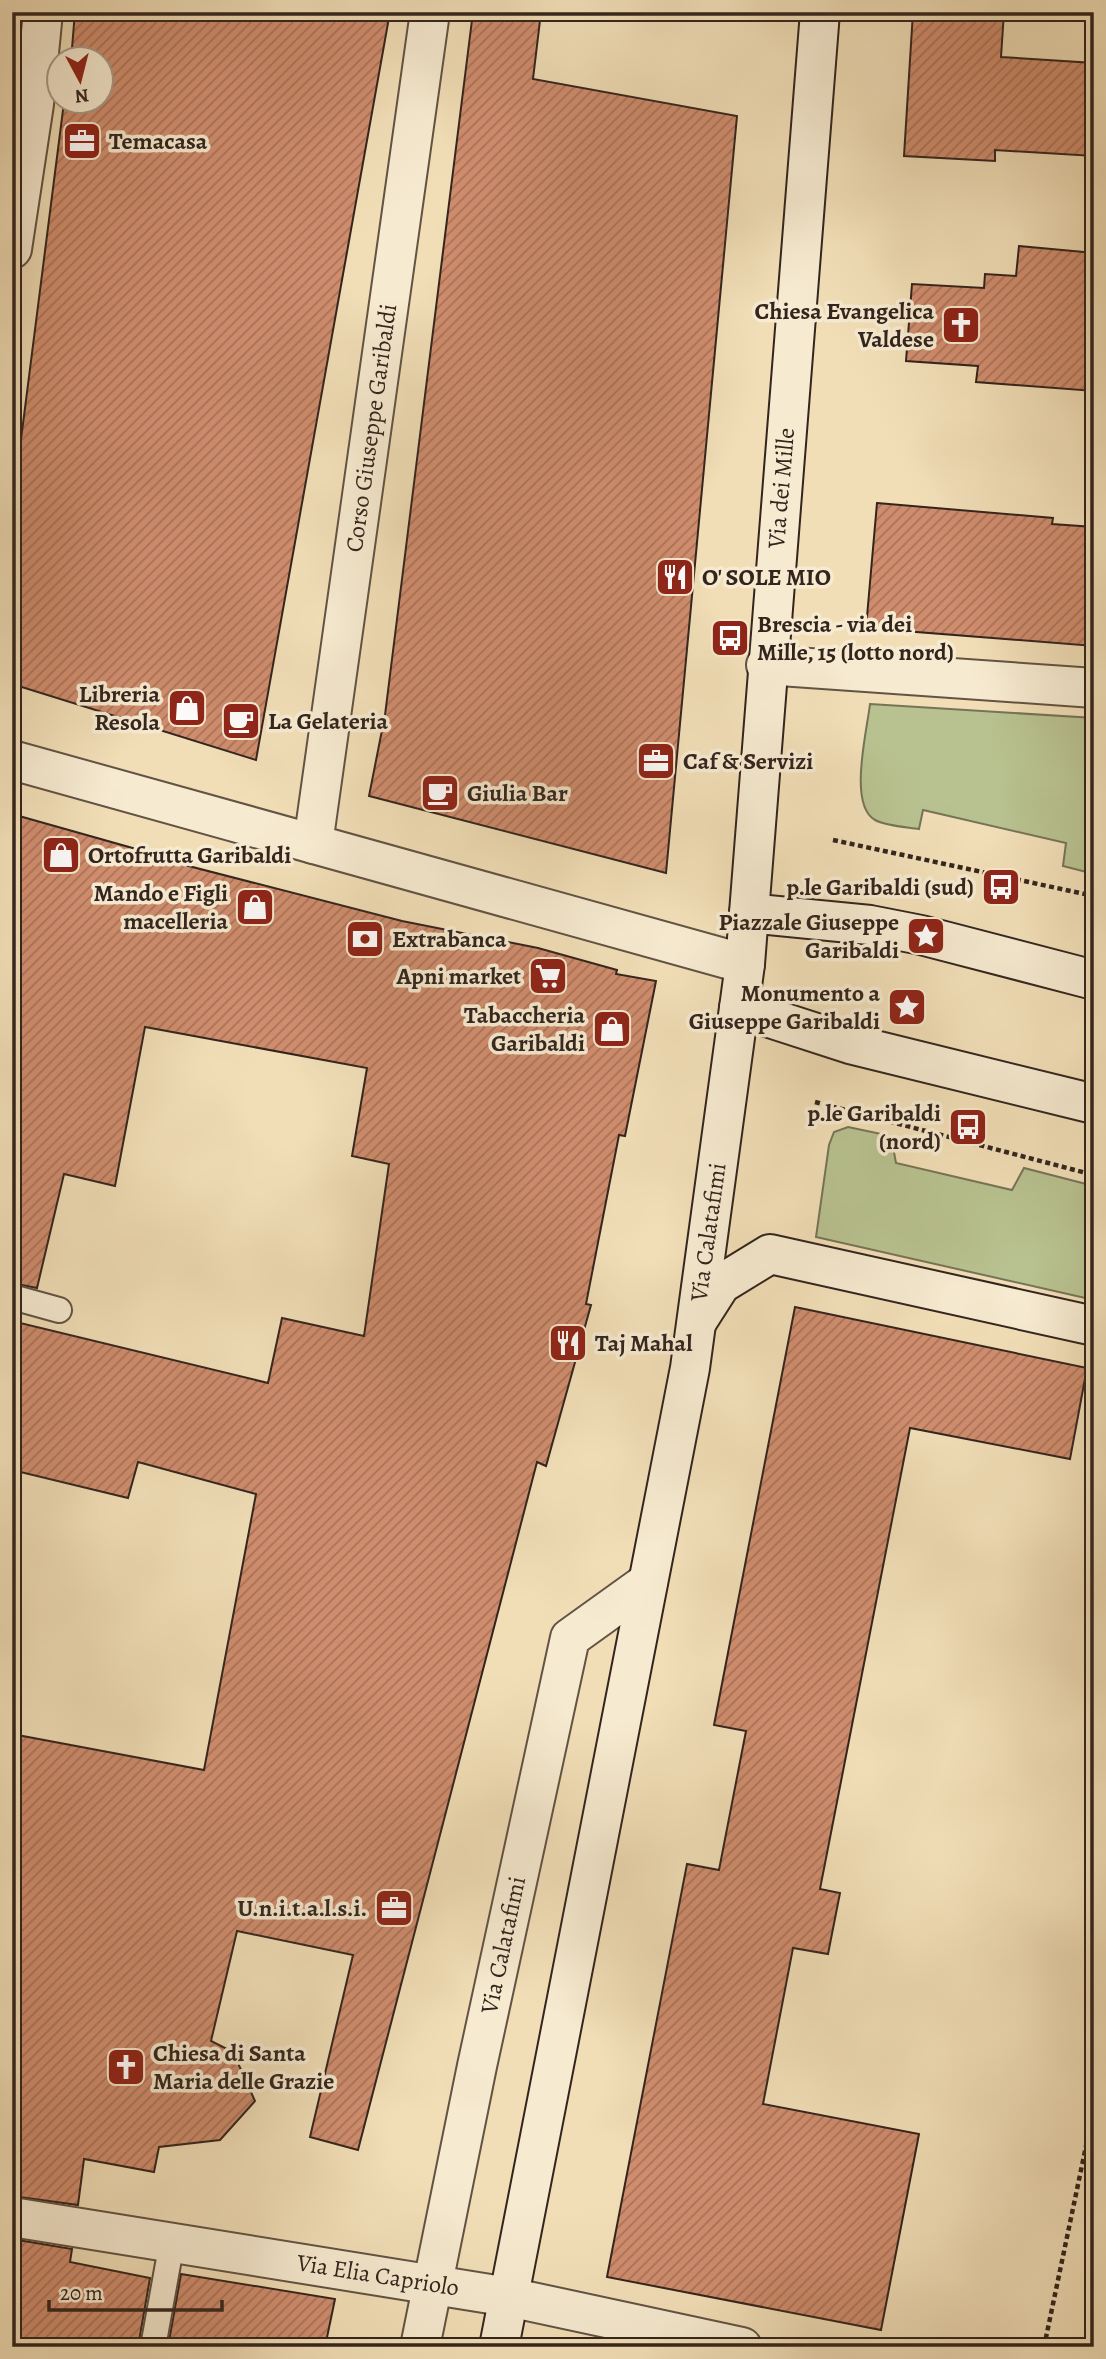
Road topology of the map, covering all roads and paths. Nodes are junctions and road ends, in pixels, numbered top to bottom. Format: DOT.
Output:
graph roads {
  1 [pos="43,12"];
  2 [pos="430,12"];
  3 [pos="820,12"];
  4 [pos="12,249"];
  5 [pos="766,665"];
  6 [pos="1094,688"];
  7 [pos="12,760"];
  8 [pos="833,840"];
  9 [pos="313,845"];
  10 [pos="1094,896"];
  11 [pos="749,913"];
  12 [pos="745,964"];
  13 [pos="1094,980"];
  14 [pos="739,1008"];
  15 [pos="814,1102"];
  16 [pos="1094,1104"];
  17 [pos="1094,1175"];
  18 [pos="12,1297"];
  19 [pos="60,1310"];
  20 [pos="695,1326"];
  21 [pos="1094,1326"];
  22 [pos="648,1582"];
  23 [pos="1094,2108"];
  24 [pos="12,2217"];
  25 [pos="172,2242"];
  26 [pos="433,2284"];
  27 [pos="509,2297"];
  28 [pos="153,2347"];
  29 [pos="420,2347"];
  30 [pos="499,2347"];
  31 [pos="742,2347"];
  32 [pos="1044,2347"];
  1 -- 4 [label="street"];
  2 -- 9 [label="street, Corso Giuseppe Garibaldi"];
  3 -- 5 [label="street, Via dei Mille"];
  5 -- 6 [label="street"];
  5 -- 11 [label="street, Via dei Mille"];
  7 -- 9 [label="street"];
  8 -- 10 [label="path"];
  9 -- 12 [label="street"];
  11 -- 12 [label="street, Via dei Mille"];
  11 -- 13 [label="street"];
  12 -- 14 [label="street, Via Calatafimi"];
  14 -- 16 [label="street"];
  14 -- 20 [label="street, Via Calatafimi"];
  15 -- 17 [label="path"];
  18 -- 19 [label="lane"];
  20 -- 21 [label="street"];
  20 -- 22 [label="street, Via Calatafimi"];
  22 -- 26 [label="street, Via Calatafimi"];
  22 -- 27 [label="street, Via Calatafimi"];
  23 -- 32 [label="path"];
  24 -- 25 [label="street, Via Elia Capriolo"];
  25 -- 26 [label="street, Via Elia Capriolo"];
  25 -- 28 [label="lane"];
  26 -- 27 [label="street, Via Elia Capriolo"];
  26 -- 29 [label="street, Via Calatafimi"];
  27 -- 30 [label="street, Via Calatafimi"];
  27 -- 31 [label="street, Via Elia Capriolo"];
}
